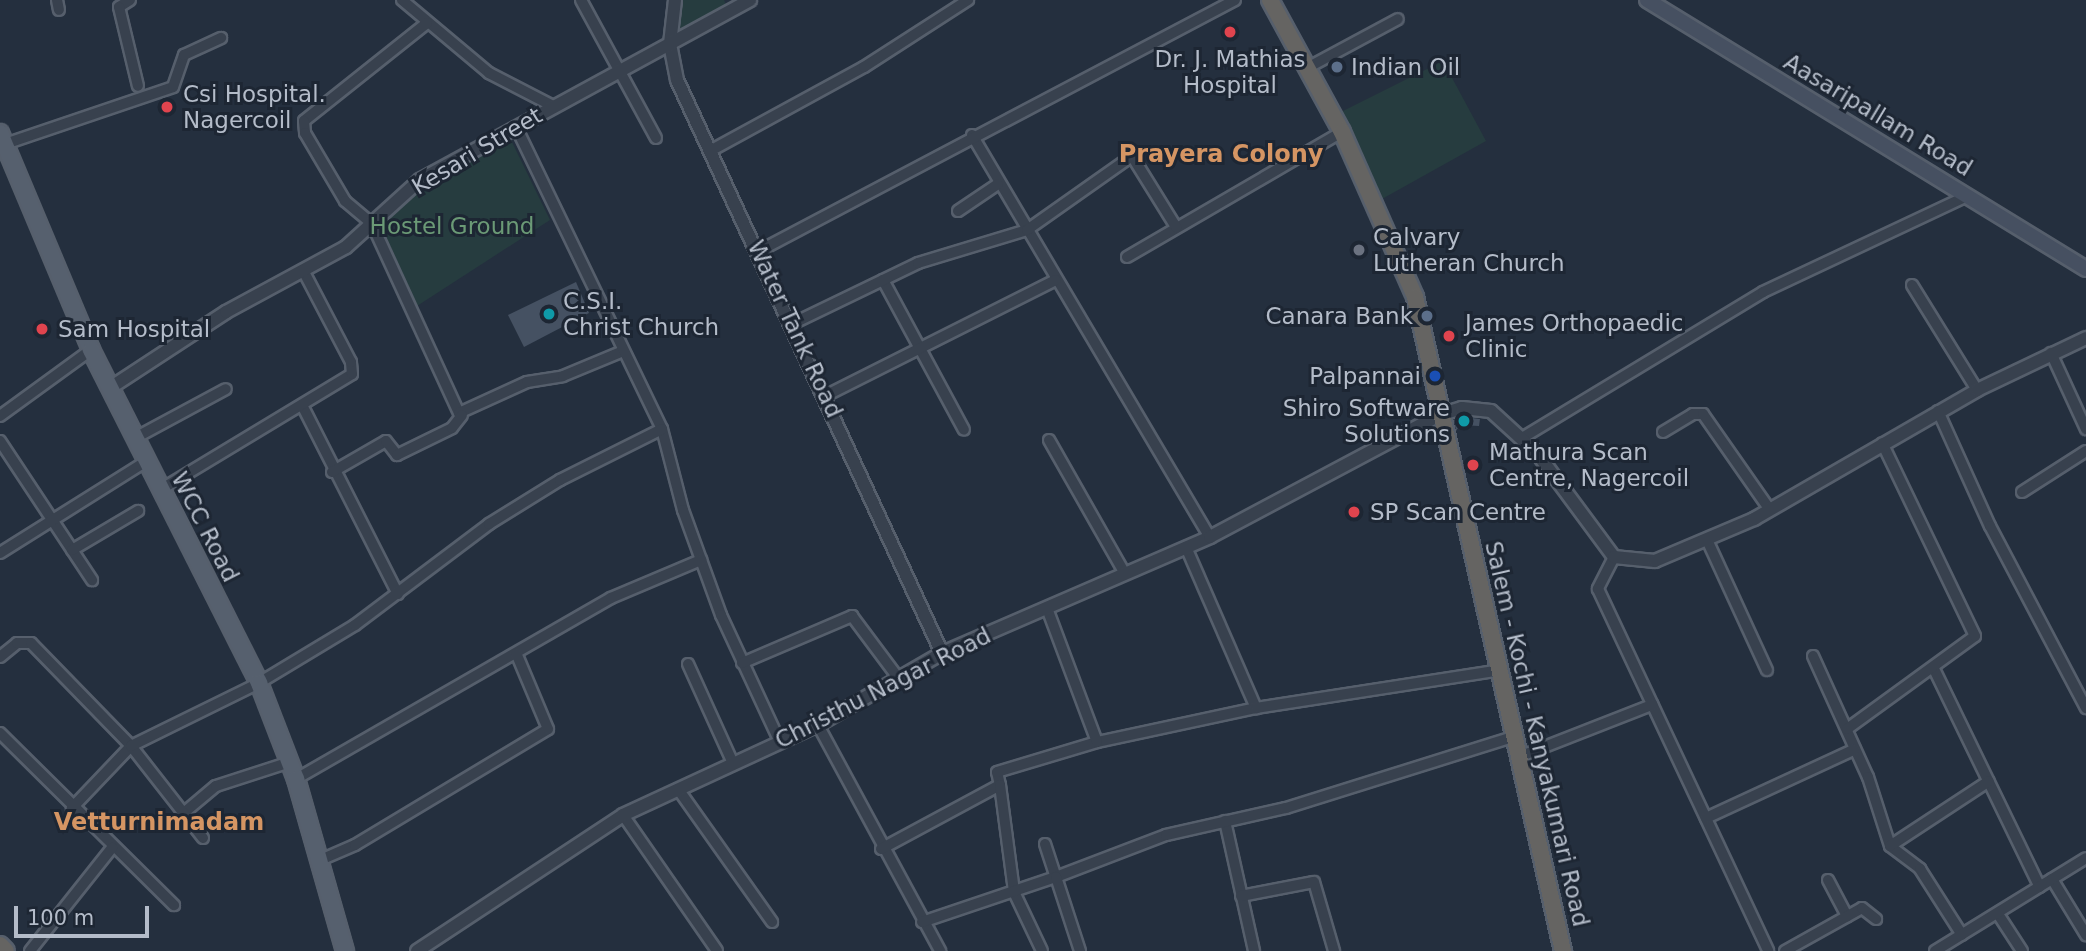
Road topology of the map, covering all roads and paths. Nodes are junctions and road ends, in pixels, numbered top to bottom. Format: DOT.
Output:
graph roads {
  1 [pos="130,0"];
  2 [pos="402,0"];
  3 [pos="581,0"];
  4 [pos="675,0"];
  5 [pos="750,0"];
  6 [pos="968,0"];
  7 [pos="1234,0"];
  8 [pos="1270,0"];
  9 [pos="1276,0"];
  10 [pos="1647,0"];
  11 [pos="1282,18"];
  12 [pos="1398,19"];
  13 [pos="427,23"];
  14 [pos="221,38"];
  15 [pos="670,44"];
  16 [pos="1307,68"];
  17 [pos="622,69"];
  18 [pos="138,86"];
  19 [pos="553,106"];
  20 [pos="516,127"];
  21 [pos="1342,132"];
  22 [pos="972,135"];
  23 [pos="656,138"];
  24 [pos="2,139"];
  25 [pos="710,151"];
  26 [pos="998,184"];
  27 [pos="1967,196"];
  28 [pos="958,211"];
  29 [pos="372,224"];
  30 [pos="1176,227"];
  31 [pos="1027,230"];
  32 [pos="759,251"];
  33 [pos="1127,257"];
  34 [pos="2086,269"];
  35 [pos="303,271"];
  36 [pos="883,280"];
  37 [pos="1056,280"];
  38 [pos="1912,285"];
  39 [pos="793,323"];
  40 [pos="2086,338"];
  41 [pos="923,347"];
  42 [pos="91,350"];
  43 [pos="623,351"];
  44 [pos="2051,353"];
  45 [pos="110,388"];
  46 [pos="226,389"];
  47 [pos="1977,390"];
  48 [pos="827,395"];
  49 [pos="302,405"];
  50 [pos="1938,411"];
  51 [pos="462,415"];
  52 [pos="1439,415"];
  53 [pos="0,416"];
  54 [pos="662,429"];
  55 [pos="2086,429"];
  56 [pos="964,430"];
  57 [pos="1664,432"];
  58 [pos="135,438"];
  59 [pos="1522,438"];
  60 [pos="1049,440"];
  61 [pos="0,441"];
  62 [pos="1882,443"];
  63 [pos="2086,452"];
  64 [pos="145,462"];
  65 [pos="332,472"];
  66 [pos="160,490"];
  67 [pos="2021,492"];
  68 [pos="1770,510"];
  69 [pos="138,511"];
  70 [pos="52,520"];
  71 [pos="1210,537"];
  72 [pos="1708,542"];
  73 [pos="1186,547"];
  74 [pos="72,550"];
  75 [pos="0,553"];
  76 [pos="1614,557"];
  77 [pos="701,560"];
  78 [pos="1125,574"];
  79 [pos="92,580"];
  80 [pos="397,594"];
  81 [pos="1047,608"];
  82 [pos="516,653"];
  83 [pos="942,653"];
  84 [pos="1813,656"];
  85 [pos="0,657"];
  86 [pos="742,663"];
  87 [pos="688,664"];
  88 [pos="1934,668"];
  89 [pos="1501,670"];
  90 [pos="1767,670"];
  91 [pos="899,679"];
  92 [pos="259,683"];
  93 [pos="1652,705"];
  94 [pos="1256,708"];
  95 [pos="2086,708"];
  96 [pos="818,724"];
  97 [pos="1847,729"];
  98 [pos="0,733"];
  99 [pos="1516,736"];
  100 [pos="780,742"];
  101 [pos="1097,742"];
  102 [pos="131,746"];
  103 [pos="1855,749"];
  104 [pos="1521,757"];
  105 [pos="732,761"];
  106 [pos="290,762"];
  107 [pos="296,779"];
  108 [pos="1989,781"];
  109 [pos="1000,785"];
  110 [pos="678,789"];
  111 [pos="72,808"];
  112 [pos="186,811"];
  113 [pos="623,816"];
  114 [pos="1706,818"];
  115 [pos="1225,821"];
  116 [pos="204,838"];
  117 [pos="1045,844"];
  118 [pos="1890,846"];
  119 [pos="112,848"];
  120 [pos="881,849"];
  121 [pos="2086,858"];
  122 [pos="318,862"];
  123 [pos="1056,877"];
  124 [pos="2052,879"];
  125 [pos="1828,880"];
  126 [pos="2040,887"];
  127 [pos="1014,892"];
  128 [pos="1241,896"];
  129 [pos="174,905"];
  130 [pos="1998,914"];
  131 [pos="1847,916"];
  132 [pos="1876,919"];
  133 [pos="772,922"];
  134 [pos="922,922"];
  135 [pos="1962,935"];
  136 [pos="2086,935"];
  137 [pos="1951,941"];
  138 [pos="0,945"];
  139 [pos="6,951"];
  140 [pos="30,951"];
  141 [pos="345,951"];
  142 [pos="417,951"];
  143 [pos="717,951"];
  144 [pos="940,951"];
  145 [pos="1042,951"];
  146 [pos="1080,951"];
  147 [pos="1254,951"];
  148 [pos="1334,951"];
  149 [pos="1563,951"];
  150 [pos="1768,951"];
  151 [pos="1785,951"];
  152 [pos="1935,951"];
  153 [pos="1957,951"];
  154 [pos="2022,951"];
  1 -- 18 [label="street"];
  2 -- 13 [label="street"];
  3 -- 17 [label="street"];
  4 -- 15 [label="street, Water Tank Road"];
  5 -- 15 [label="street, Kesari Street"];
  6 -- 25 [label="street"];
  7 -- 22 [label="street"];
  8 -- 11 [label="highway, Salem - Kochi - Kanyakumari Road"];
  9 -- 11 [label="highway, Salem - Kochi - Kanyakumari Road"];
  10 -- 27 [label="main road, Aasaripallam Road"];
  11 -- 16 [label="highway, Salem - Kochi - Kanyakumari Road"];
  12 -- 16 [label="street"];
  13 -- 19 [label="street"];
  13 -- 29 [label="street"];
  14 -- 24 [label="street"];
  15 -- 17 [label="street, Kesari Street"];
  15 -- 25 [label="street, Water Tank Road"];
  16 -- 21 [label="highway, Salem - Kochi - Kanyakumari Road"];
  17 -- 19 [label="street, Kesari Street"];
  17 -- 23 [label="street"];
  19 -- 20 [label="street, Kesari Street"];
  20 -- 29 [label="street, Kesari Street"];
  20 -- 43 [label="street"];
  21 -- 30 [label="street"];
  21 -- 52 [label="highway, Salem - Kochi - Kanyakumari Road"];
  22 -- 26 [label="street"];
  22 -- 32 [label="street"];
  24 -- 42 [label="main road, WCC Road"];
  25 -- 32 [label="street, Water Tank Road"];
  26 -- 28 [label="street"];
  26 -- 31 [label="street"];
  27 -- 34 [label="main road, Aasaripallam Road"];
  27 -- 59 [label="street"];
  29 -- 35 [label="street, Kesari Street"];
  29 -- 51 [label="street"];
  30 -- 31 [label="street"];
  30 -- 33 [label="street"];
  31 -- 36 [label="street"];
  31 -- 37 [label="street"];
  32 -- 39 [label="street, Water Tank Road"];
  35 -- 45 [label="street, Kesari Street"];
  35 -- 49 [label="street"];
  36 -- 39 [label="street"];
  36 -- 41 [label="street"];
  37 -- 41 [label="street"];
  37 -- 71 [label="street"];
  38 -- 47 [label="street"];
  39 -- 48 [label="street, Water Tank Road"];
  40 -- 44 [label="street"];
  41 -- 48 [label="street"];
  41 -- 56 [label="street"];
  42 -- 45 [label="main road, WCC Road"];
  42 -- 53 [label="street"];
  43 -- 51 [label="street"];
  43 -- 54 [label="street"];
  44 -- 47 [label="street"];
  44 -- 55 [label="street"];
  45 -- 58 [label="main road, WCC Road"];
  46 -- 58 [label="street"];
  47 -- 50 [label="street"];
  48 -- 83 [label="street, Water Tank Road"];
  49 -- 65 [label="street"];
  49 -- 66 [label="street"];
  50 -- 62 [label="street"];
  50 -- 95 [label="street"];
  51 -- 65 [label="street"];
  52 -- 59 [label="street, Christhu Nagar Road"];
  52 -- 71 [label="street, Christhu Nagar Road"];
  52 -- 89 [label="highway, Salem - Kochi - Kanyakumari Road"];
  54 -- 77 [label="street"];
  54 -- 80 [label="street"];
  57 -- 68 [label="street"];
  58 -- 64 [label="main road, WCC Road"];
  59 -- 76 [label="street, Christhu Nagar Road"];
  60 -- 78 [label="street"];
  61 -- 70 [label="street"];
  62 -- 68 [label="street"];
  62 -- 88 [label="street"];
  63 -- 67 [label="street"];
  64 -- 66 [label="main road, WCC Road"];
  64 -- 70 [label="street"];
  65 -- 80 [label="street"];
  66 -- 92 [label="main road, WCC Road"];
  68 -- 72 [label="street"];
  69 -- 74 [label="street"];
  70 -- 74 [label="street"];
  70 -- 75 [label="street"];
  71 -- 73 [label="street, Christhu Nagar Road"];
  72 -- 76 [label="street"];
  72 -- 90 [label="street"];
  73 -- 78 [label="street, Christhu Nagar Road"];
  73 -- 94 [label="street"];
  74 -- 79 [label="street"];
  76 -- 93 [label="street"];
  77 -- 82 [label="street"];
  77 -- 86 [label="street"];
  78 -- 81 [label="street, Christhu Nagar Road"];
  80 -- 92 [label="street"];
  81 -- 83 [label="street, Christhu Nagar Road"];
  81 -- 101 [label="street"];
  82 -- 107 [label="street"];
  82 -- 122 [label="street"];
  83 -- 91 [label="street, Christhu Nagar Road"];
  84 -- 97 [label="street"];
  85 -- 102 [label="street"];
  86 -- 91 [label="street"];
  86 -- 100 [label="street"];
  87 -- 105 [label="street"];
  88 -- 97 [label="street"];
  88 -- 108 [label="street"];
  89 -- 94 [label="street"];
  89 -- 99 [label="highway, Salem - Kochi - Kanyakumari Road"];
  91 -- 96 [label="street, Christhu Nagar Road"];
  92 -- 102 [label="street"];
  92 -- 106 [label="main road, WCC Road"];
  93 -- 104 [label="street"];
  93 -- 114 [label="street"];
  94 -- 101 [label="street"];
  96 -- 100 [label="street, Christhu Nagar Road"];
  96 -- 120 [label="street"];
  97 -- 103 [label="street"];
  98 -- 111 [label="street"];
  99 -- 104 [label="highway, Salem - Kochi - Kanyakumari Road"];
  99 -- 115 [label="street"];
  100 -- 105 [label="street, Christhu Nagar Road"];
  101 -- 109 [label="street"];
  102 -- 111 [label="street"];
  102 -- 112 [label="street"];
  103 -- 114 [label="street"];
  103 -- 118 [label="street"];
  104 -- 149 [label="highway, Salem - Kochi - Kanyakumari Road"];
  105 -- 110 [label="street, Christhu Nagar Road"];
  106 -- 107 [label="main road, WCC Road"];
  106 -- 112 [label="street"];
  107 -- 122 [label="main road, WCC Road"];
  108 -- 118 [label="street"];
  108 -- 126 [label="street"];
  109 -- 120 [label="street"];
  109 -- 127 [label="street"];
  110 -- 113 [label="street, Christhu Nagar Road"];
  110 -- 133 [label="street"];
  111 -- 119 [label="street"];
  112 -- 116 [label="street"];
  113 -- 142 [label="street, Christhu Nagar Road"];
  113 -- 143 [label="street"];
  114 -- 150 [label="street"];
  115 -- 123 [label="street"];
  115 -- 128 [label="street"];
  117 -- 123 [label="street"];
  118 -- 135 [label="street"];
  119 -- 129 [label="street"];
  119 -- 140 [label="street"];
  120 -- 134 [label="street"];
  121 -- 124 [label="street"];
  122 -- 141 [label="main road, WCC Road"];
  123 -- 127 [label="street"];
  123 -- 146 [label="street"];
  124 -- 126 [label="street"];
  124 -- 136 [label="street"];
  125 -- 131 [label="street"];
  126 -- 130 [label="street"];
  127 -- 134 [label="street"];
  127 -- 145 [label="street"];
  128 -- 147 [label="street"];
  128 -- 148 [label="street"];
  130 -- 135 [label="street"];
  130 -- 154 [label="street"];
  131 -- 132 [label="street"];
  131 -- 151 [label="street"];
  134 -- 144 [label="street"];
  135 -- 137 [label="street"];
  137 -- 152 [label="street"];
  137 -- 153 [label="street"];
  138 -- 139 [label="highway"];
}
